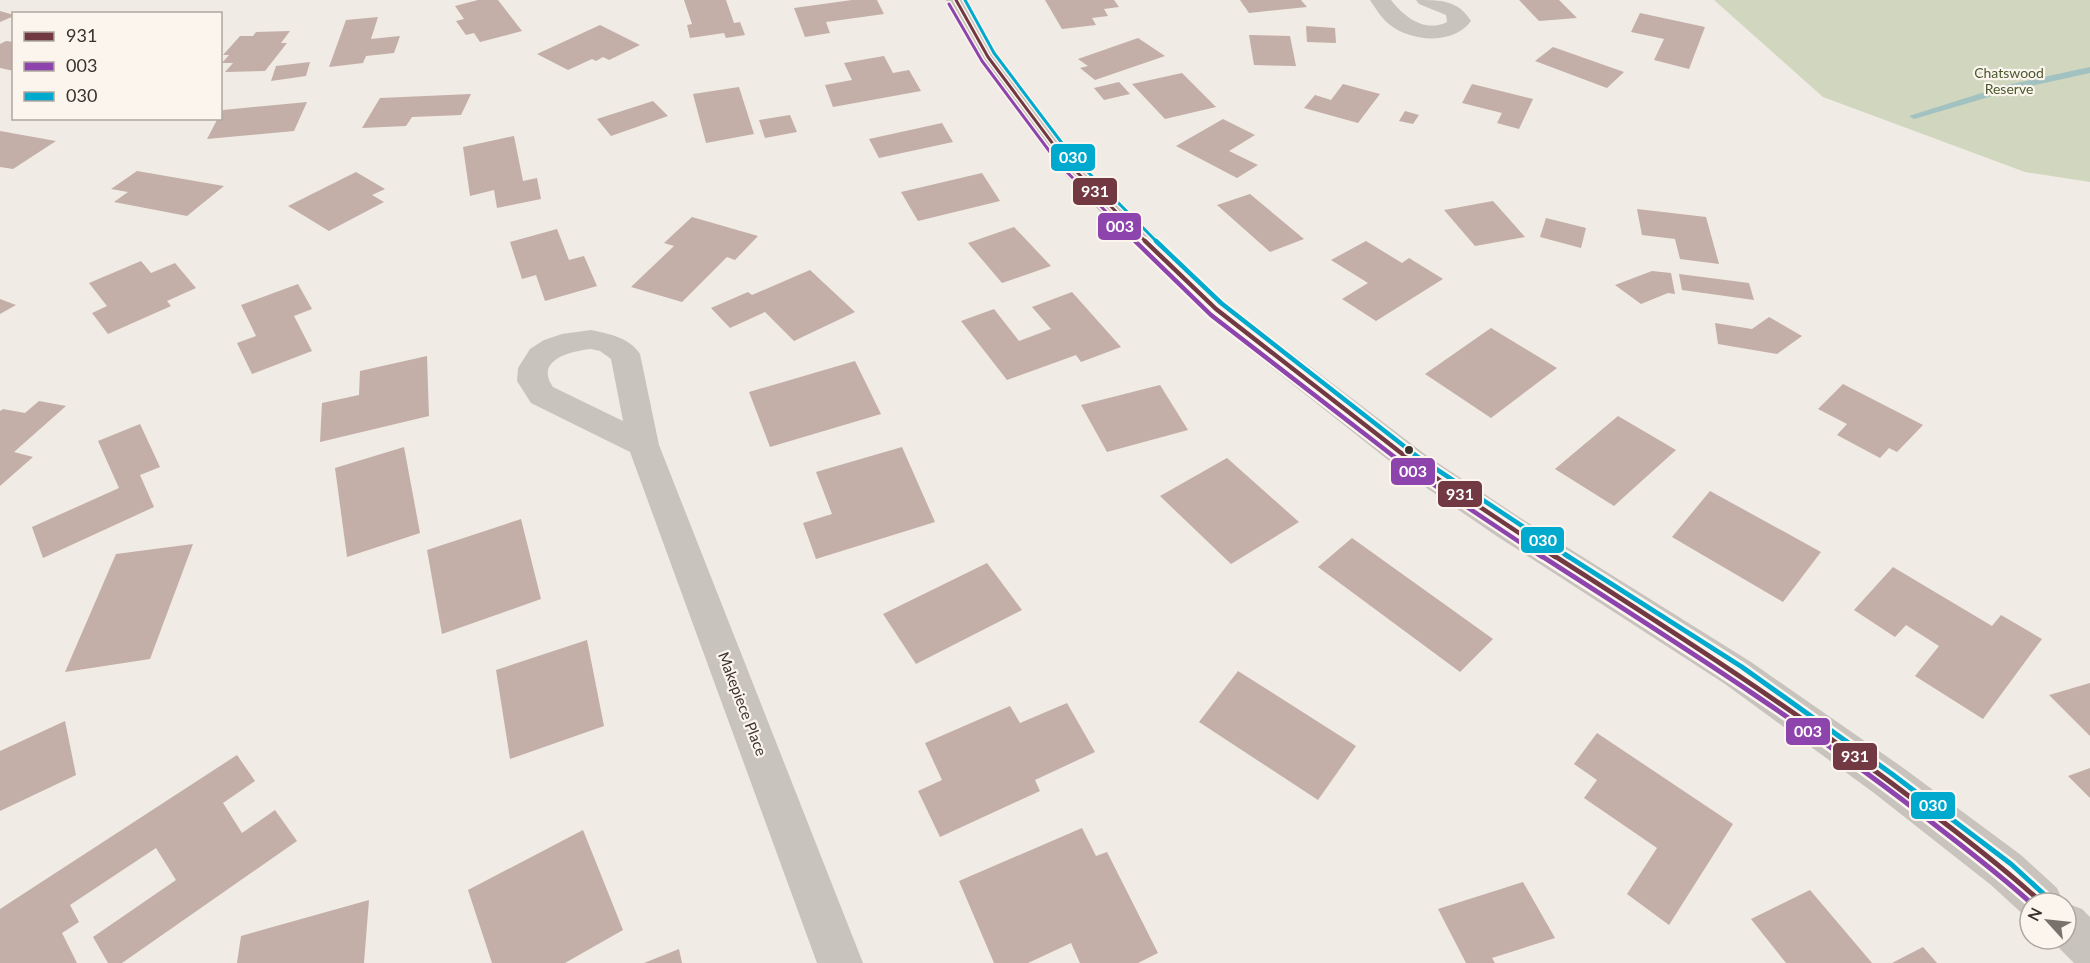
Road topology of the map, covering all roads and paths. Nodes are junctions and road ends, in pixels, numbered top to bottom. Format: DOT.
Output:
graph roads {
  1 [pos="956,0"];
  2 [pos="1380,0"];
  3 [pos="1426,0"];
  4 [pos="643,445"];
  5 [pos="2028,891"];
  6 [pos="2078,936"];
  7 [pos="2090,947"];
  8 [pos="840,963"];
  1 -- 5 [label="street"];
  2 -- 3 [label="street"];
  4 -- 8 [label="street, Makepiece Place"];
  6 -- 7 [label="street"];
}
